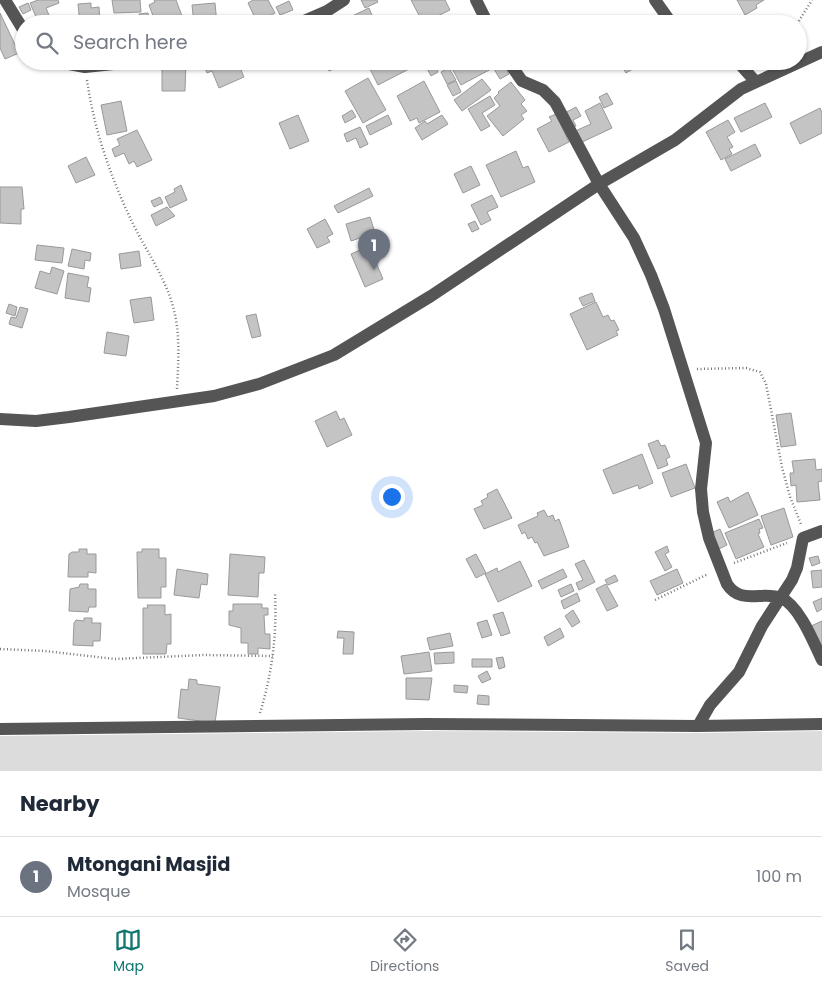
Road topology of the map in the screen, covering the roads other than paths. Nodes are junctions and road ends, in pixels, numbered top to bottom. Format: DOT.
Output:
graph roads {
  1 [pos="5,0"];
  2 [pos="344,0"];
  3 [pos="476,0"];
  4 [pos="655,0"];
  5 [pos="318,15"];
  6 [pos="484,15"];
  7 [pos="666,15"];
  8 [pos="15,16"];
  9 [pos="822,52"];
  10 [pos="807,58"];
  11 [pos="514,70"];
  12 [pos="745,70"];
  13 [pos="780,70"];
  14 [pos="755,81"];
  15 [pos="599,184"];
  16 [pos="0,419"];
  17 [pos="822,532"];
  18 [pos="781,597"];
  19 [pos="822,660"];
  20 [pos="822,724"];
  21 [pos="698,726"];
  22 [pos="0,729"];
  1 -- 8 [label="street"];
  2 -- 5 [label="street"];
  3 -- 6 [label="street"];
  4 -- 7 [label="street"];
  9 -- 10 [label="street"];
  11 -- 15 [label="street"];
  12 -- 14 [label="street"];
  13 -- 14 [label="street"];
  14 -- 15 [label="street"];
  15 -- 16 [label="street"];
  15 -- 18 [label="street"];
  17 -- 18 [label="street"];
  18 -- 19 [label="street"];
  18 -- 21 [label="street"];
  20 -- 21 [label="street"];
  21 -- 22 [label="street"];
}
